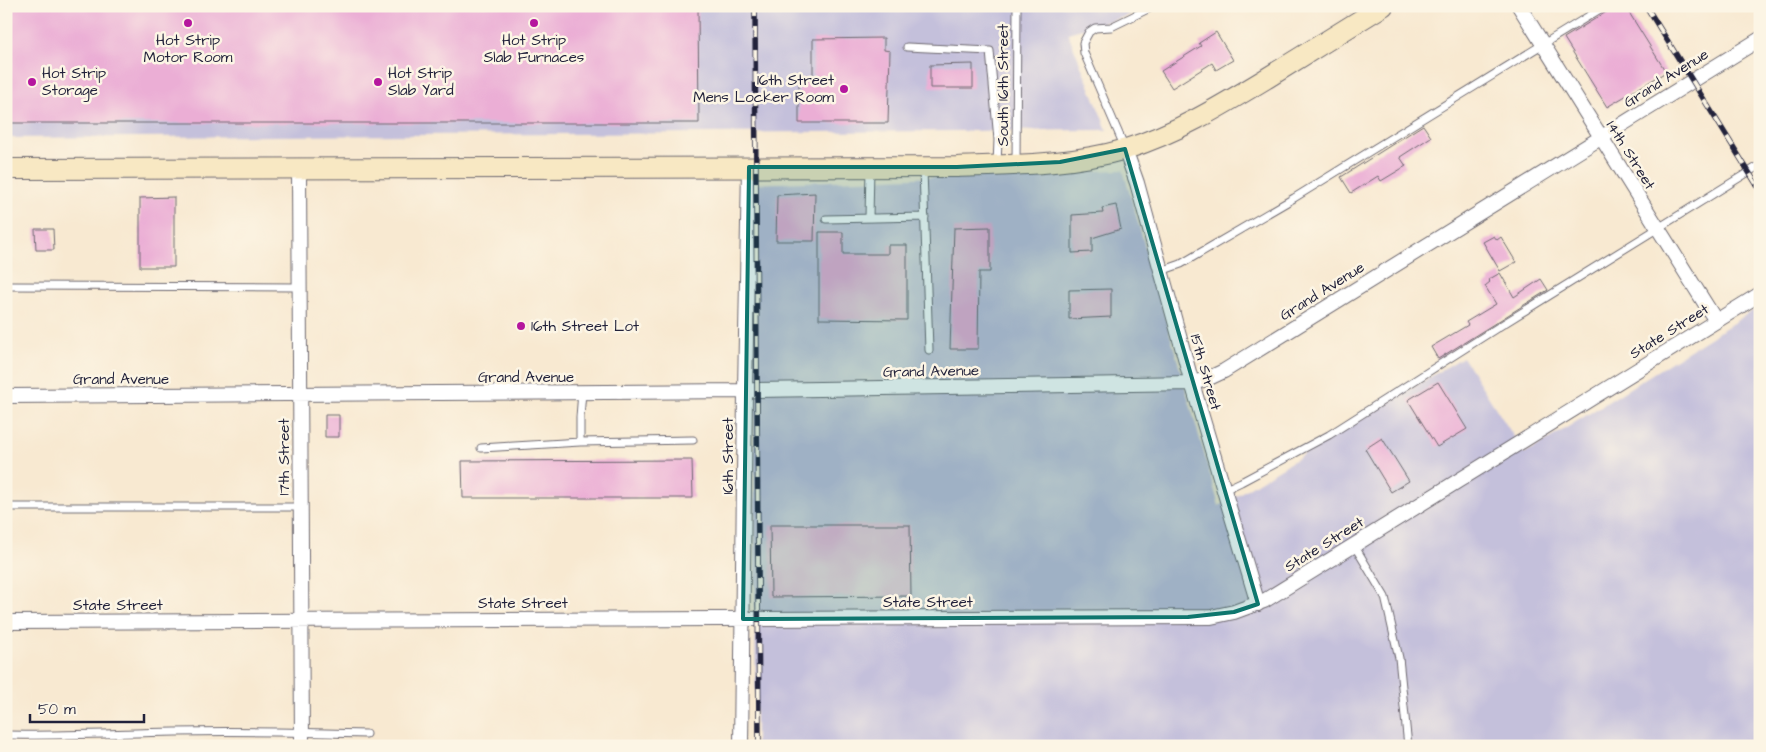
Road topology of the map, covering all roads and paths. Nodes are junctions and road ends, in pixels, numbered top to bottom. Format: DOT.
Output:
graph roads {
  1 [pos="1017,6"];
  2 [pos="1154,6"];
  3 [pos="1383,6"];
  4 [pos="1519,6"];
  5 [pos="1604,6"];
  6 [pos="1760,39"];
  7 [pos="1543,44"];
  8 [pos="907,47"];
  9 [pos="1601,138"];
  10 [pos="1125,149"];
  11 [pos="1007,165"];
  12 [pos="1760,165"];
  13 [pos="749,167"];
  14 [pos="870,167"];
  15 [pos="923,167"];
  16 [pos="298,168"];
  17 [pos="6,169"];
  18 [pos="925,217"];
  19 [pos="869,218"];
  20 [pos="826,219"];
  21 [pos="1658,229"];
  22 [pos="1161,271"];
  23 [pos="6,286"];
  24 [pos="299,287"];
  25 [pos="1760,294"];
  26 [pos="1716,321"];
  27 [pos="929,350"];
  28 [pos="1192,382"];
  29 [pos="745,391"];
  30 [pos="582,392"];
  31 [pos="300,394"];
  32 [pos="6,396"];
  33 [pos="693,440"];
  34 [pos="580,442"];
  35 [pos="481,448"];
  36 [pos="1224,490"];
  37 [pos="301,507"];
  38 [pos="6,508"];
  39 [pos="1354,545"];
  40 [pos="1258,604"];
  41 [pos="743,618"];
  42 [pos="302,620"];
  43 [pos="6,622"];
  44 [pos="366,734"];
  45 [pos="6,735"];
  46 [pos="302,739"];
  47 [pos="741,746"];
  48 [pos="1408,746"];
  1 -- 11 [label="lane, South 16th Street"];
  2 -- 10 [label="lane"];
  3 -- 10 [label="main road"];
  4 -- 7 [label="street, 14th Street"];
  5 -- 7 [label="lane"];
  6 -- 9 [label="street, Grand Avenue"];
  7 -- 9 [label="street, 14th Street"];
  7 -- 22 [label="lane"];
  8 -- 11 [label="lane"];
  9 -- 21 [label="street, 14th Street"];
  9 -- 28 [label="street, Grand Avenue"];
  10 -- 11 [label="main road"];
  10 -- 22 [label="street, 15th Street"];
  11 -- 15 [label="main road"];
  12 -- 21 [label="lane"];
  13 -- 14 [label="main road"];
  13 -- 16 [label="main road"];
  13 -- 29 [label="street, 16th Street"];
  14 -- 15 [label="main road"];
  14 -- 19 [label="lane"];
  15 -- 18 [label="lane"];
  16 -- 17 [label="main road"];
  16 -- 24 [label="street, 17th Street"];
  18 -- 19 [label="lane"];
  18 -- 27 [label="lane"];
  19 -- 20 [label="lane"];
  21 -- 26 [label="street, 14th Street"];
  21 -- 36 [label="lane"];
  22 -- 28 [label="street, 15th Street"];
  23 -- 24 [label="lane"];
  24 -- 31 [label="street, 17th Street"];
  25 -- 26 [label="street, State Street"];
  26 -- 39 [label="street, State Street"];
  28 -- 29 [label="street, Grand Avenue"];
  28 -- 36 [label="street, 15th Street"];
  29 -- 30 [label="street, Grand Avenue"];
  29 -- 41 [label="street, 16th Street"];
  30 -- 31 [label="street, Grand Avenue"];
  30 -- 34 [label="lane"];
  31 -- 32 [label="street, Grand Avenue"];
  31 -- 37 [label="street, 17th Street"];
  33 -- 34 [label="lane"];
  34 -- 35 [label="lane"];
  36 -- 40 [label="street, 15th Street"];
  37 -- 38 [label="lane"];
  37 -- 42 [label="street, 17th Street"];
  39 -- 40 [label="street, State Street"];
  39 -- 48 [label="lane"];
  40 -- 41 [label="street, State Street"];
  41 -- 42 [label="street, State Street"];
  41 -- 47 [label="street, 16th Street"];
  42 -- 43 [label="street, State Street"];
  42 -- 46 [label="street, 17th Street"];
  44 -- 46 [label="lane"];
  45 -- 46 [label="lane"];
}
